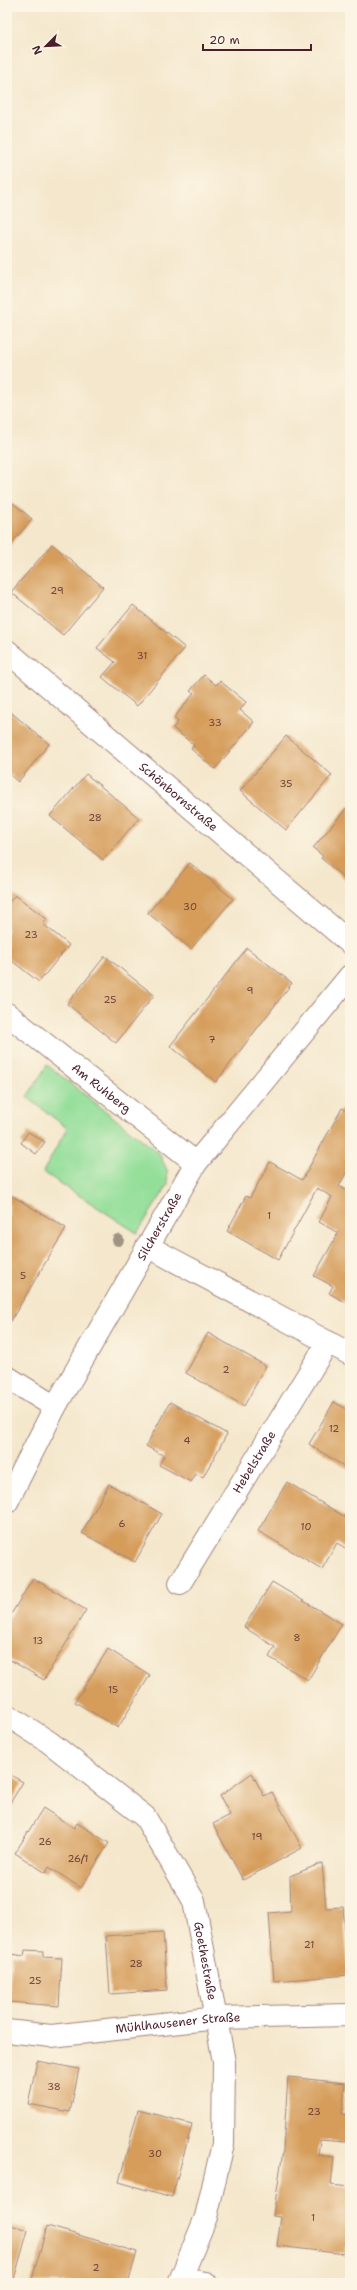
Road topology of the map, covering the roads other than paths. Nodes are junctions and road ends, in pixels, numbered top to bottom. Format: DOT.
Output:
graph roads {
  1 [pos="7,652"];
  2 [pos="350,943"];
  3 [pos="350,976"];
  4 [pos="7,1014"];
  5 [pos="196,1163"];
  6 [pos="147,1246"];
  7 [pos="328,1342"];
  8 [pos="350,1354"];
  9 [pos="7,1377"];
  10 [pos="55,1407"];
  11 [pos="7,1502"];
  12 [pos="180,1582"];
  13 [pos="7,1715"];
  14 [pos="350,2015"];
  15 [pos="217,2018"];
  16 [pos="7,2031"];
  17 [pos="180,2281"];
  18 [pos="206,2283"];
  1 -- 2 [label="street, Schönbornstraße"];
  3 -- 5 [label="street, Silcherstraße"];
  4 -- 5 [label="street, Am Ruhberg"];
  5 -- 6 [label="street, Silcherstraße"];
  6 -- 7 [label="street"];
  6 -- 10 [label="street, Silcherstraße"];
  7 -- 8 [label="street"];
  7 -- 12 [label="street, Hebelstraße"];
  9 -- 10 [label="street"];
  10 -- 11 [label="street, Silcherstraße"];
  13 -- 15 [label="street, Goethestraße"];
  14 -- 15 [label="street, Mühlhausener Straße"];
  15 -- 16 [label="street, Mühlhausener Straße"];
  15 -- 17 [label="street, Goethestraße"];
  17 -- 18 [label="street"];
}
